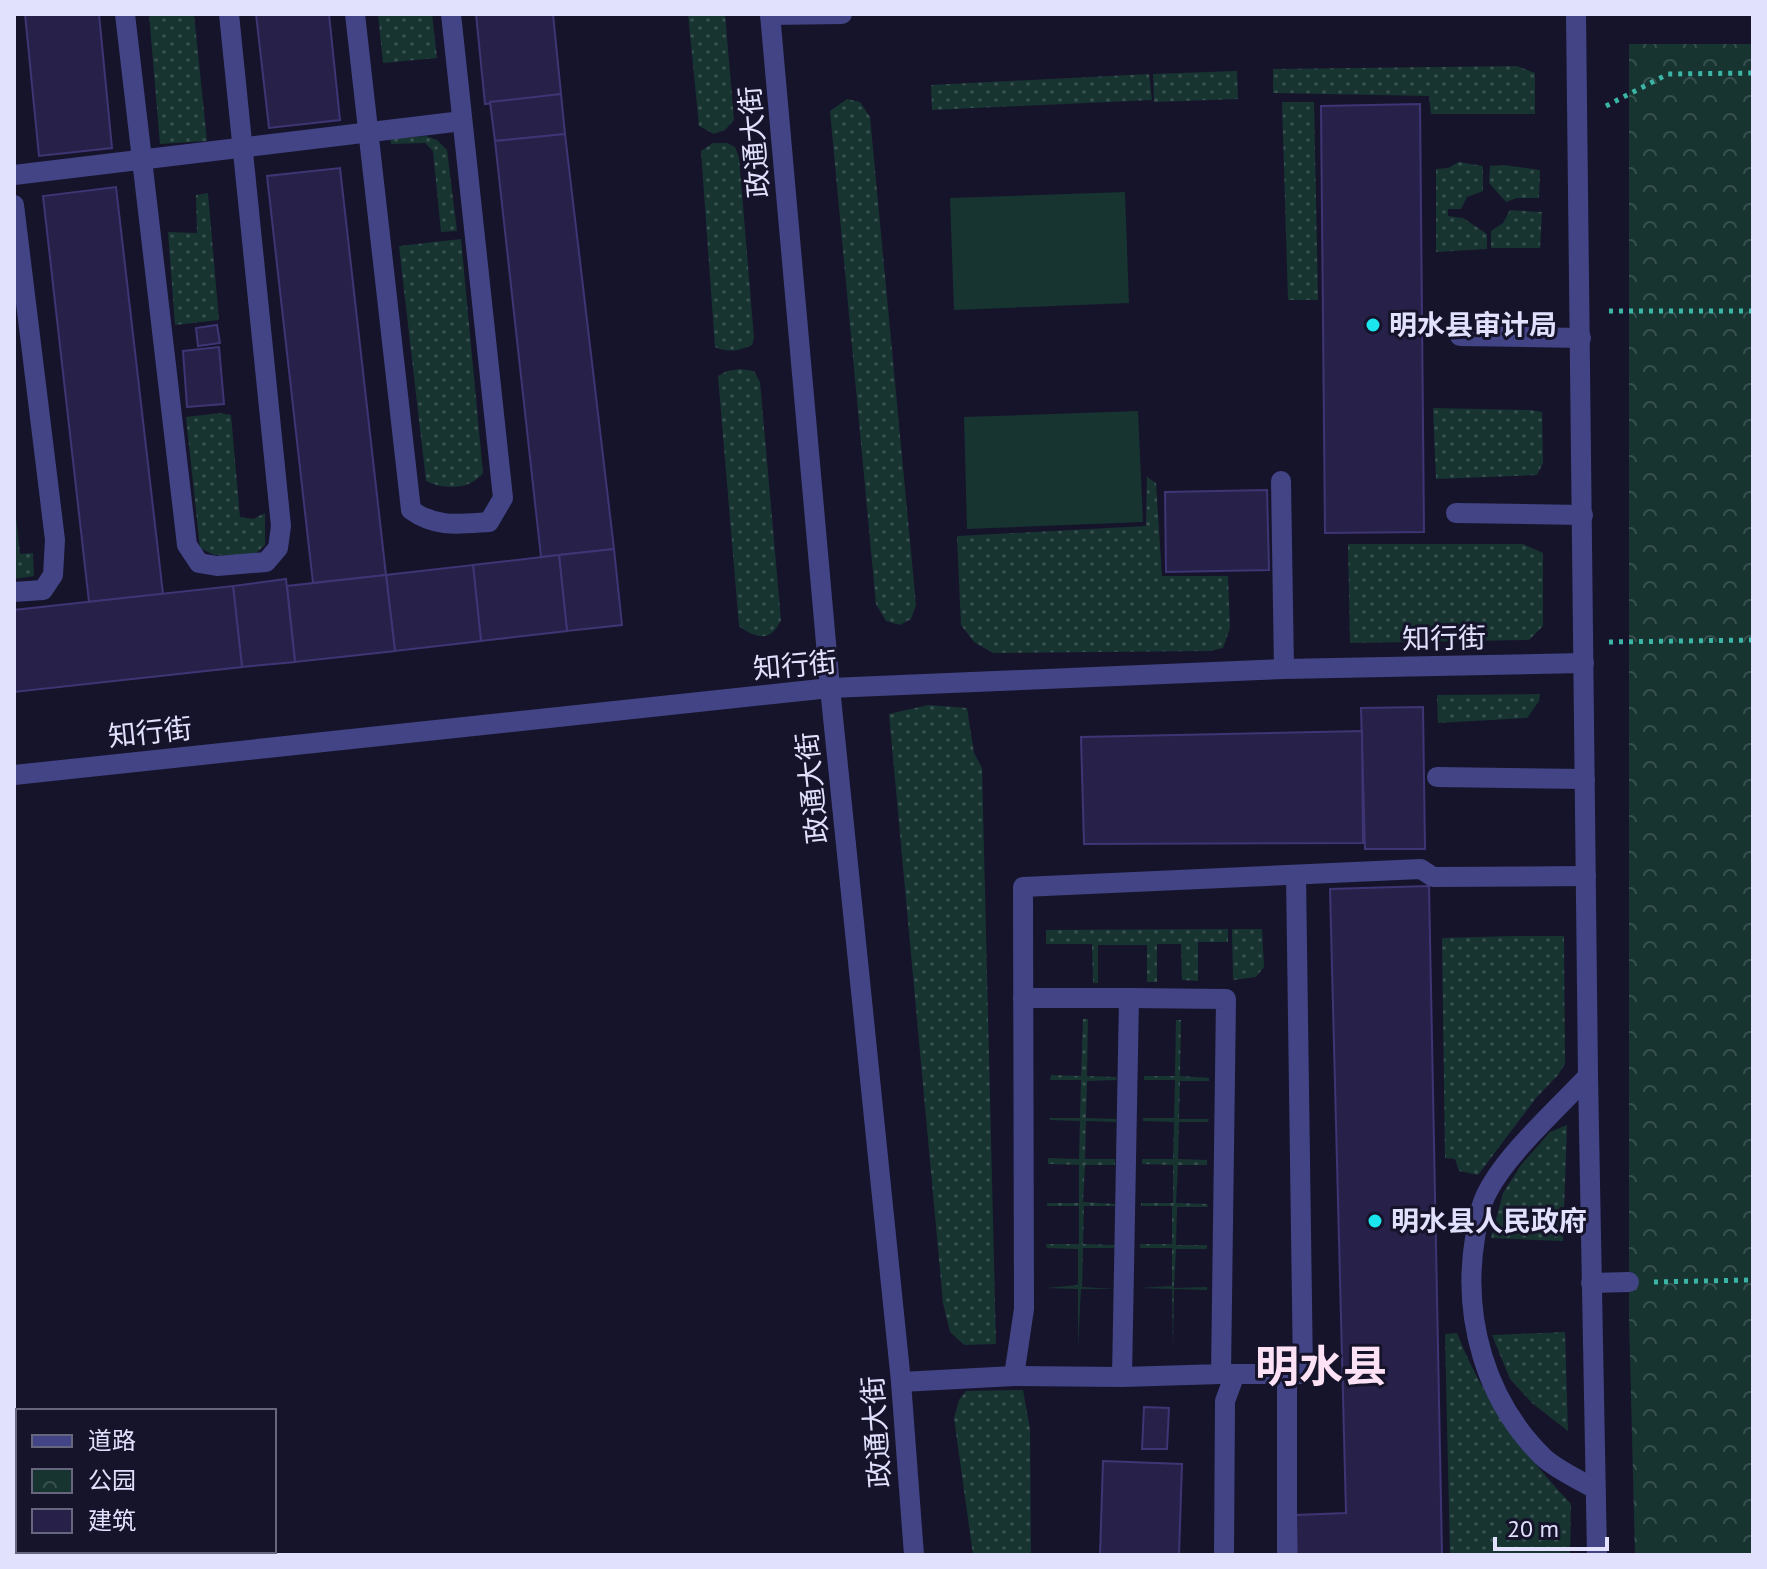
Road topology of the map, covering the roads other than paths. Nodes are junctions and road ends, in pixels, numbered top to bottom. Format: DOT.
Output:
graph roads {
  1 [pos="125,14"];
  2 [pos="229,14"];
  3 [pos="355,14"];
  4 [pos="451,14"];
  5 [pos="842,14"];
  6 [pos="1576,14"];
  7 [pos="770,15"];
  8 [pos="462,121"];
  9 [pos="368,132"];
  10 [pos="243,147"];
  11 [pos="142,160"];
  12 [pos="14,175"];
  13 [pos="14,205"];
  14 [pos="1460,336"];
  15 [pos="1581,338"];
  16 [pos="1281,481"];
  17 [pos="1456,513"];
  18 [pos="1583,515"];
  19 [pos="14,592"];
  20 [pos="1584,653"];
  21 [pos="1284,669"];
  22 [pos="830,688"];
  23 [pos="14,775"];
  24 [pos="1437,777"];
  25 [pos="1585,779"];
  26 [pos="1296,875"];
  27 [pos="1586,876"];
  28 [pos="1023,998"];
  29 [pos="1129,998"];
  30 [pos="1588,1076"];
  31 [pos="1629,1282"];
  32 [pos="1591,1283"];
  33 [pos="1228,1374"];
  34 [pos="1287,1374"];
  35 [pos="1014,1376"];
  36 [pos="1122,1377"];
  37 [pos="901,1382"];
  38 [pos="1595,1489"];
  39 [pos="914,1555"];
  40 [pos="1224,1555"];
  41 [pos="1287,1555"];
  42 [pos="1597,1555"];
  1 -- 11 [label="street"];
  2 -- 10 [label="street"];
  3 -- 9 [label="street"];
  4 -- 8 [label="street"];
  5 -- 7 [label="street"];
  6 -- 15 [label="street"];
  7 -- 22 [label="street, 政通大街"];
  8 -- 9 [label="street"];
  8 -- 9 [label="street"];
  9 -- 10 [label="street"];
  10 -- 11 [label="street"];
  10 -- 11 [label="street"];
  11 -- 12 [label="street"];
  13 -- 19 [label="street"];
  14 -- 15 [label="street"];
  15 -- 18 [label="street"];
  16 -- 21 [label="street"];
  17 -- 18 [label="street"];
  18 -- 20 [label="street"];
  20 -- 21 [label="street, 知行街"];
  20 -- 25 [label="street"];
  21 -- 22 [label="street, 知行街"];
  22 -- 23 [label="street, 知行街"];
  22 -- 37 [label="street, 政通大街"];
  24 -- 25 [label="street"];
  25 -- 27 [label="street"];
  26 -- 27 [label="street"];
  26 -- 28 [label="street"];
  26 -- 34 [label="street"];
  27 -- 30 [label="street"];
  28 -- 29 [label="street"];
  28 -- 35 [label="street"];
  29 -- 33 [label="street"];
  29 -- 36 [label="street"];
  30 -- 32 [label="street"];
  30 -- 38 [label="street"];
  31 -- 32 [label="street"];
  32 -- 38 [label="street"];
  33 -- 34 [label="street"];
  33 -- 36 [label="street"];
  33 -- 40 [label="street"];
  34 -- 41 [label="street"];
  35 -- 36 [label="street"];
  35 -- 37 [label="street"];
  37 -- 39 [label="street, 政通大街"];
  38 -- 42 [label="street"];
}
